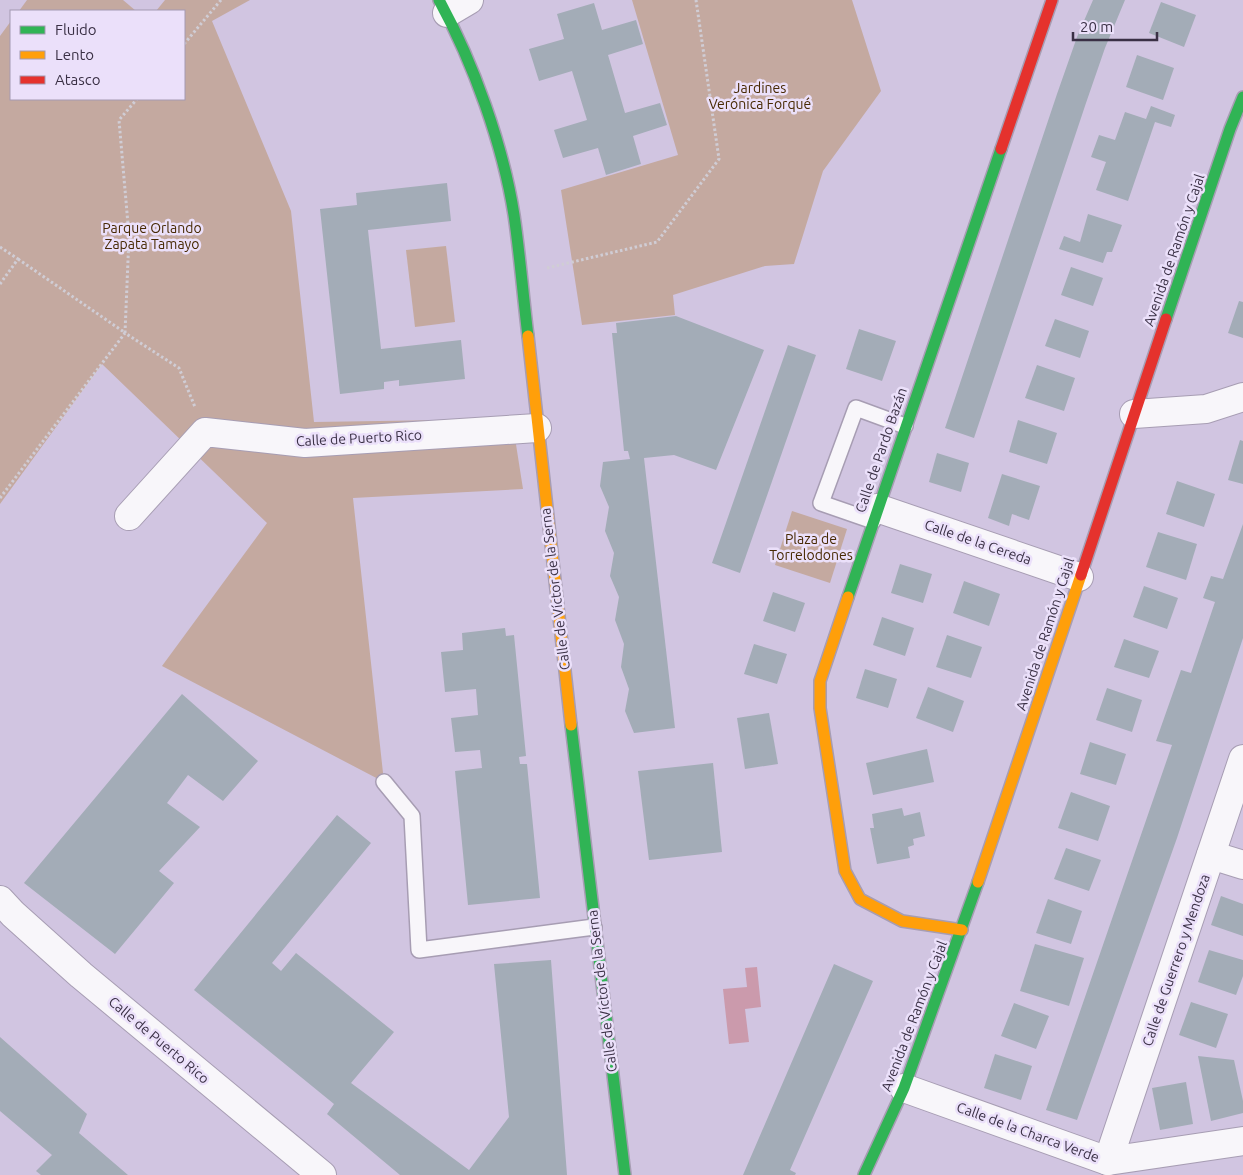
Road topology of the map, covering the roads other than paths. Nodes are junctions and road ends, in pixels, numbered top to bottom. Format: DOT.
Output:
graph roads {
  1 [pos="1052,0"];
  2 [pos="452,4"];
  3 [pos="1243,98"];
  4 [pos="1243,397"];
  5 [pos="1134,414"];
  6 [pos="905,426"];
  7 [pos="537,428"];
  8 [pos="875,515"];
  9 [pos="129,516"];
  10 [pos="1079,576"];
  11 [pos="1243,759"];
  12 [pos="384,782"];
  13 [pos="1212,855"];
  14 [pos="1243,865"];
  15 [pos="0,900"];
  16 [pos="594,927"];
  17 [pos="962,930"];
  18 [pos="904,1088"];
  19 [pos="1243,1141"];
  20 [pos="1108,1161"];
  21 [pos="322,1175"];
  22 [pos="625,1175"];
  23 [pos="864,1175"];
  1 -- 6 [label="street, Calle de Pardo Bazán"];
  2 -- 7 [label="street, Calle de Víctor de la Serna"];
  3 -- 5 [label="street, Avenida de Ramón y Cajal"];
  4 -- 5 [label="street"];
  5 -- 10 [label="street, Avenida de Ramón y Cajal"];
  6 -- 8 [label="street, Calle de Pardo Bazán"];
  6 -- 8 [label="lane"];
  7 -- 9 [label="street, Calle de Puerto Rico"];
  7 -- 16 [label="street, Calle de Víctor de la Serna"];
  8 -- 10 [label="street, Calle de la Cereda"];
  8 -- 17 [label="street, Calle de Pardo Bazán"];
  10 -- 17 [label="street, Avenida de Ramón y Cajal"];
  11 -- 13 [label="street, Calle de Guerrero y Mendoza"];
  12 -- 16 [label="lane"];
  13 -- 14 [label="street"];
  13 -- 20 [label="street, Calle de Guerrero y Mendoza"];
  15 -- 21 [label="street, Calle de Puerto Rico"];
  16 -- 22 [label="street, Calle de Víctor de la Serna"];
  17 -- 18 [label="street, Avenida de Ramón y Cajal"];
  18 -- 20 [label="street, Calle de la Charca Verde"];
  18 -- 23 [label="street, Avenida de Ramón y Cajal"];
  19 -- 20 [label="street, Calle de la Charca Verde"];
}
